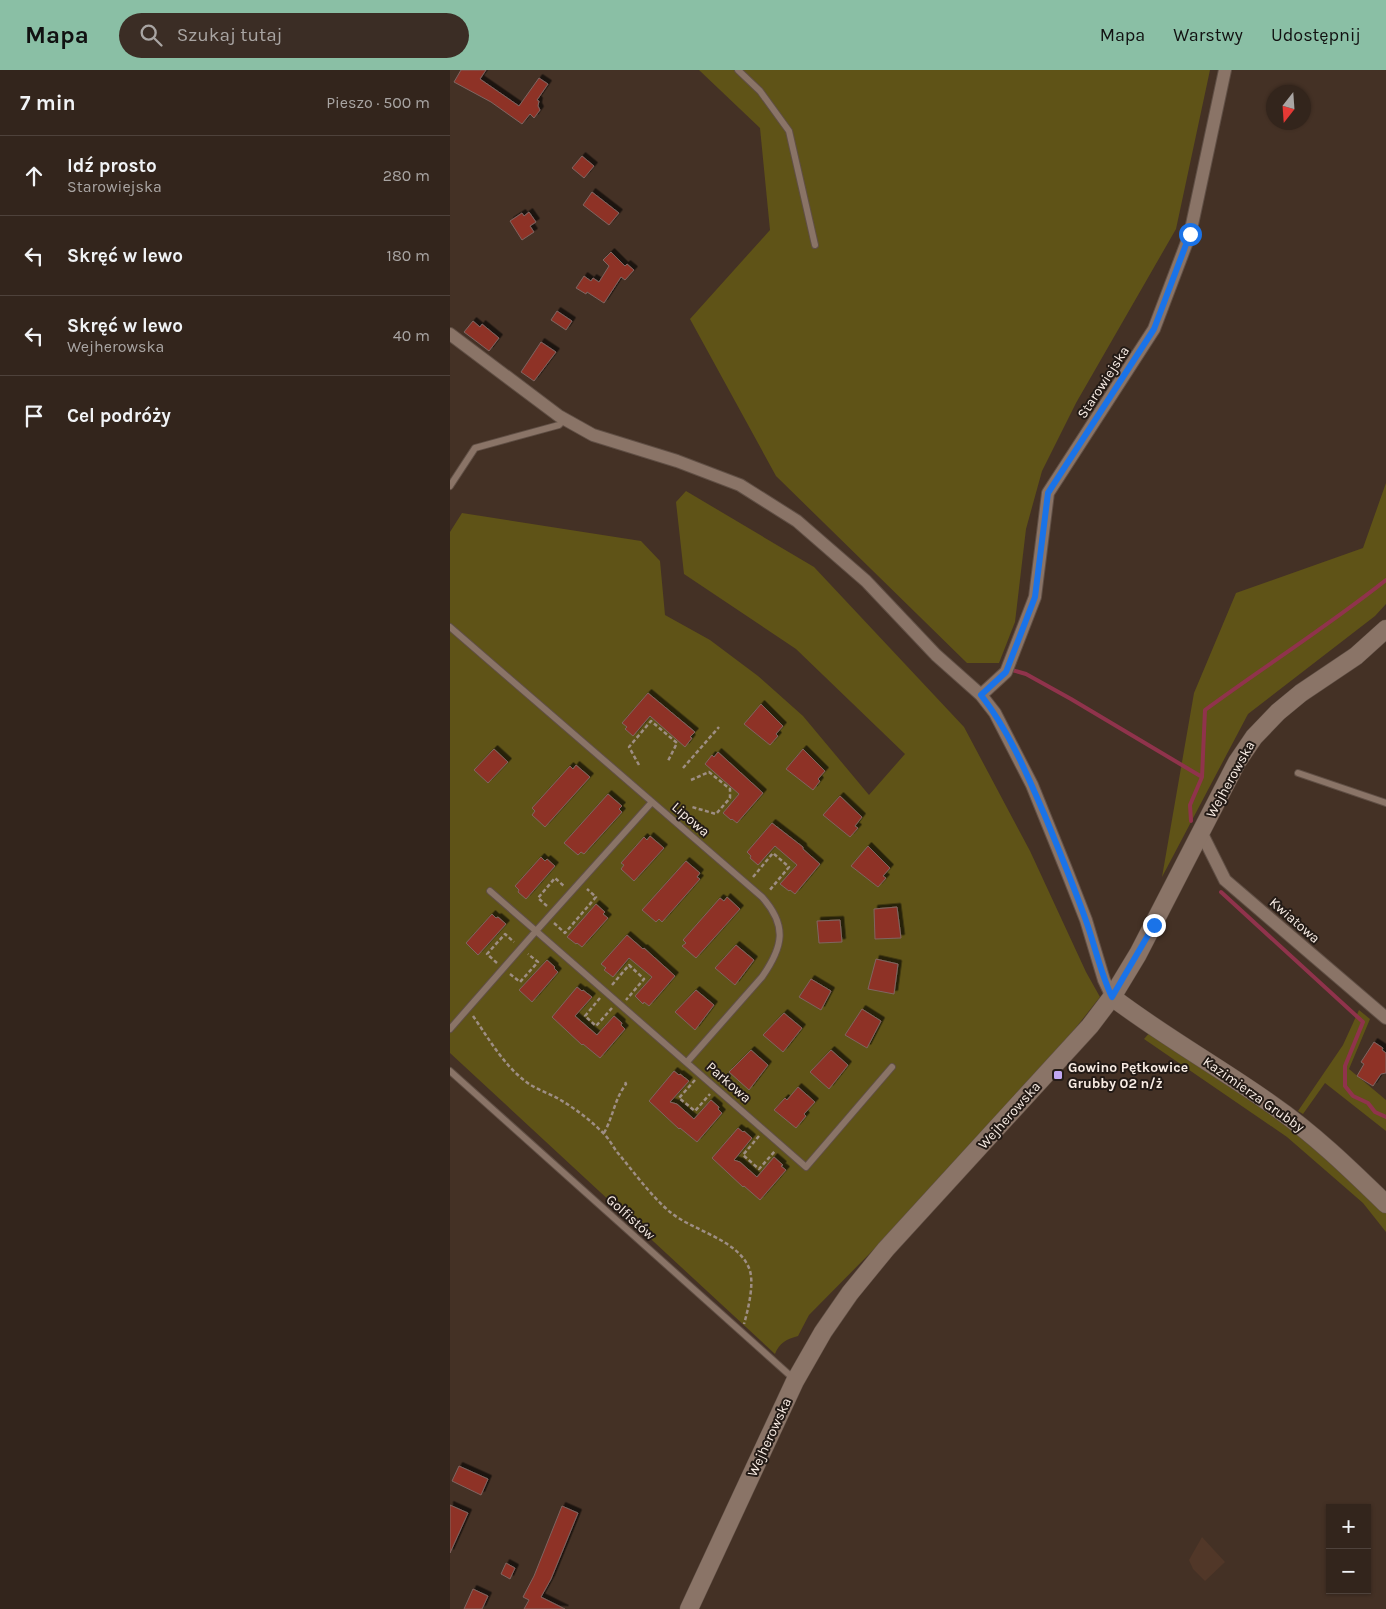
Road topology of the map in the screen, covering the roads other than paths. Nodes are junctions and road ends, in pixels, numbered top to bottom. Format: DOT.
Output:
graph roads {
  1 [pos="738,70"];
  2 [pos="1225,70"];
  3 [pos="815,245"];
  4 [pos="450,334"];
  5 [pos="565,419"];
  6 [pos="450,486"];
  7 [pos="450,627"];
  8 [pos="1386,629"];
  9 [pos="981,695"];
  10 [pos="1298,773"];
  11 [pos="652,802"];
  12 [pos="1386,803"];
  13 [pos="1201,832"];
  14 [pos="490,891"];
  15 [pos="536,931"];
  16 [pos="1112,997"];
  17 [pos="1386,1018"];
  18 [pos="450,1028"];
  19 [pos="687,1062"];
  20 [pos="892,1067"];
  21 [pos="450,1072"];
  22 [pos="1386,1204"];
  23 [pos="795,1381"];
  24 [pos="689,1609"];
  1 -- 3 [label="lane"];
  2 -- 9 [label="street, Starowiejska"];
  4 -- 5 [label="street"];
  5 -- 6 [label="lane"];
  5 -- 9 [label="street"];
  7 -- 11 [label="lane, Lipowa"];
  8 -- 13 [label="street, Wejherowska"];
  9 -- 16 [label="street"];
  10 -- 12 [label="lane"];
  11 -- 15 [label="lane"];
  11 -- 19 [label="lane, Lipowa"];
  13 -- 16 [label="street, Wejherowska"];
  13 -- 17 [label="street, Kwiatowa"];
  14 -- 15 [label="lane, Parkowa"];
  15 -- 18 [label="lane"];
  15 -- 19 [label="lane, Parkowa"];
  16 -- 22 [label="street, Kazimierza Grubby"];
  16 -- 23 [label="street, Wejherowska"];
  19 -- 20 [label="lane, Parkowa"];
  21 -- 23 [label="lane, Golfistów"];
  23 -- 24 [label="street, Wejherowska"];
}
